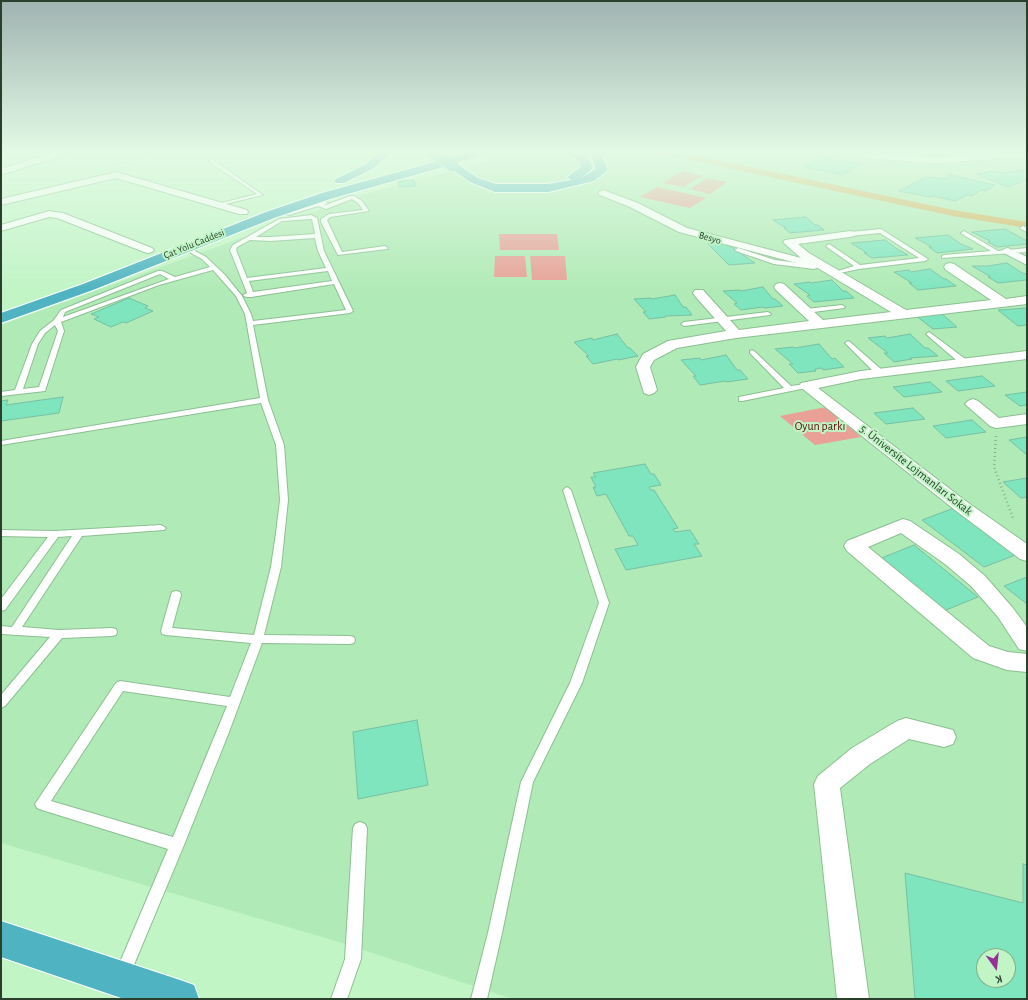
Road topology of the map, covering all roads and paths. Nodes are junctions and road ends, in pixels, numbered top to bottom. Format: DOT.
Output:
graph roads {
  1 [pos="15,199"];
  2 [pos="197,199"];
  3 [pos="246,199"];
  4 [pos="286,199"];
  5 [pos="320,199"];
  6 [pos="336,199"];
  7 [pos="348,199"];
  8 [pos="355,199"];
  9 [pos="619,199"];
  10 [pos="1,202"];
  11 [pos="219,205"];
  12 [pos="319,205"];
  13 [pos="243,212"];
  14 [pos="270,215"];
  15 [pos="222,220"];
  16 [pos="1,228"];
  17 [pos="964,233"];
  18 [pos="188,234"];
  19 [pos="850,234"];
  20 [pos="316,236"];
  21 [pos="249,238"];
  22 [pos="829,246"];
  23 [pos="385,248"];
  24 [pos="148,250"];
  25 [pos="738,250"];
  26 [pos="1027,250"];
  27 [pos="1008,251"];
  28 [pos="193,252"];
  29 [pos="996,252"];
  30 [pos="947,262"];
  31 [pos="1027,262"];
  32 [pos="112,264"];
  33 [pos="823,265"];
  34 [pos="859,267"];
  35 [pos="214,268"];
  36 [pos="329,269"];
  37 [pos="837,273"];
  38 [pos="82,276"];
  39 [pos="174,279"];
  40 [pos="245,280"];
  41 [pos="336,282"];
  42 [pos="780,287"];
  43 [pos="699,293"];
  44 [pos="251,294"];
  45 [pos="239,296"];
  46 [pos="1027,300"];
  47 [pos="1004,303"];
  48 [pos="842,307"];
  49 [pos="1,308"];
  50 [pos="806,311"];
  51 [pos="768,314"];
  52 [pos="904,314"];
  53 [pos="1,318"];
  54 [pos="723,319"];
  55 [pos="57,321"];
  56 [pos="250,323"];
  57 [pos="684,324"];
  58 [pos="820,324"];
  59 [pos="736,334"];
  60 [pos="929,334"];
  61 [pos="848,342"];
  62 [pos="752,352"];
  63 [pos="1027,356"];
  64 [pos="965,363"];
  65 [pos="880,372"];
  66 [pos="806,386"];
  67 [pos="789,389"];
  68 [pos="649,390"];
  69 [pos="18,392"];
  70 [pos="1,394"];
  71 [pos="742,399"];
  72 [pos="264,400"];
  73 [pos="973,404"];
  74 [pos="1027,419"];
  75 [pos="996,423"];
  76 [pos="1,443"];
  77 [pos="567,490"];
  78 [pos="1013,518"];
  79 [pos="161,528"];
  80 [pos="1,533"];
  81 [pos="78,533"];
  82 [pos="55,534"];
  83 [pos="1027,554"];
  84 [pos="176,595"];
  85 [pos="1,607"];
  86 [pos="1,630"];
  87 [pos="15,630"];
  88 [pos="112,632"];
  89 [pos="59,634"];
  90 [pos="258,639"];
  91 [pos="350,640"];
  92 [pos="1027,643"];
  93 [pos="1027,664"];
  94 [pos="234,702"];
  95 [pos="1,703"];
  96 [pos="944,737"];
  97 [pos="360,828"];
  98 [pos="177,845"];
  99 [pos="1,939"];
  100 [pos="121,979"];
  101 [pos="180,999"];
  102 [pos="339,999"];
  103 [pos="479,999"];
  104 [pos="853,999"];
  1 -- 10 [label="street"];
  2 -- 11 [label="street"];
  3 -- 11 [label="lane"];
  4 -- 13 [label="highway, Çat Yolu Caddesi"];
  5 -- 14 [label="highway, Çat Yolu Caddesi"];
  6 -- 12 [label="lane"];
  7 -- 12 [label="lane"];
  8 -- 23 [label="lane"];
  9 -- 33 [label="street, Besyo"];
  11 -- 13 [label="street"];
  12 -- 14 [label="lane"];
  13 -- 15 [label="highway, Çat Yolu Caddesi"];
  14 -- 53 [label="highway, Çat Yolu Caddesi"];
  16 -- 24 [label="street"];
  17 -- 29 [label="lane"];
  18 -- 24 [label="highway, Çat Yolu Caddesi"];
  19 -- 33 [label="street"];
  19 -- 34 [label="lane"];
  20 -- 21 [label="lane"];
  20 -- 21 [label="lane"];
  20 -- 36 [label="lane"];
  21 -- 40 [label="lane"];
  22 -- 34 [label="lane"];
  24 -- 32 [label="highway, Çat Yolu Caddesi"];
  25 -- 33 [label="lane"];
  26 -- 27 [label="lane"];
  27 -- 29 [label="lane"];
  27 -- 31 [label="street"];
  28 -- 35 [label="lane"];
  29 -- 30 [label="lane"];
  30 -- 47 [label="street"];
  33 -- 37 [label="street"];
  34 -- 37 [label="lane"];
  35 -- 39 [label="lane"];
  35 -- 45 [label="lane"];
  36 -- 40 [label="lane"];
  36 -- 41 [label="lane"];
  37 -- 52 [label="street"];
  38 -- 49 [label="highway"];
  39 -- 55 [label="lane"];
  39 -- 55 [label="lane"];
  40 -- 44 [label="lane"];
  41 -- 44 [label="lane"];
  41 -- 56 [label="lane"];
  42 -- 50 [label="street"];
  43 -- 54 [label="street"];
  44 -- 45 [label="lane"];
  45 -- 56 [label="lane"];
  46 -- 47 [label="street"];
  47 -- 52 [label="street"];
  48 -- 50 [label="lane"];
  50 -- 58 [label="street"];
  51 -- 54 [label="lane"];
  52 -- 58 [label="street"];
  54 -- 57 [label="lane"];
  54 -- 59 [label="street"];
  55 -- 69 [label="lane"];
  55 -- 69 [label="lane"];
  56 -- 72 [label="lane"];
  58 -- 59 [label="street"];
  59 -- 68 [label="street"];
  60 -- 64 [label="lane"];
  61 -- 65 [label="lane"];
  62 -- 67 [label="lane"];
  63 -- 64 [label="street"];
  64 -- 65 [label="street"];
  65 -- 66 [label="street"];
  66 -- 67 [label="lane"];
  66 -- 83 [label="street, 5. Üniversite Lojmanları Sokak"];
  67 -- 71 [label="lane"];
  69 -- 70 [label="lane"];
  72 -- 76 [label="lane"];
  72 -- 90 [label="lane"];
  73 -- 75 [label="street"];
  74 -- 75 [label="street"];
  75 -- 78 [label="path"];
  77 -- 103 [label="lane"];
  79 -- 81 [label="lane"];
  80 -- 82 [label="lane"];
  81 -- 82 [label="lane"];
  81 -- 87 [label="lane"];
  82 -- 85 [label="lane"];
  84 -- 90 [label="lane"];
  86 -- 87 [label="lane"];
  87 -- 89 [label="lane"];
  88 -- 89 [label="lane"];
  89 -- 95 [label="lane"];
  90 -- 91 [label="lane"];
  90 -- 94 [label="lane"];
  92 -- 93 [label="street"];
  94 -- 98 [label="lane"];
  94 -- 98 [label="lane"];
  96 -- 104 [label="street"];
  97 -- 102 [label="lane"];
  98 -- 100 [label="lane"];
  99 -- 100 [label="highway"];
  100 -- 101 [label="highway"];
}
